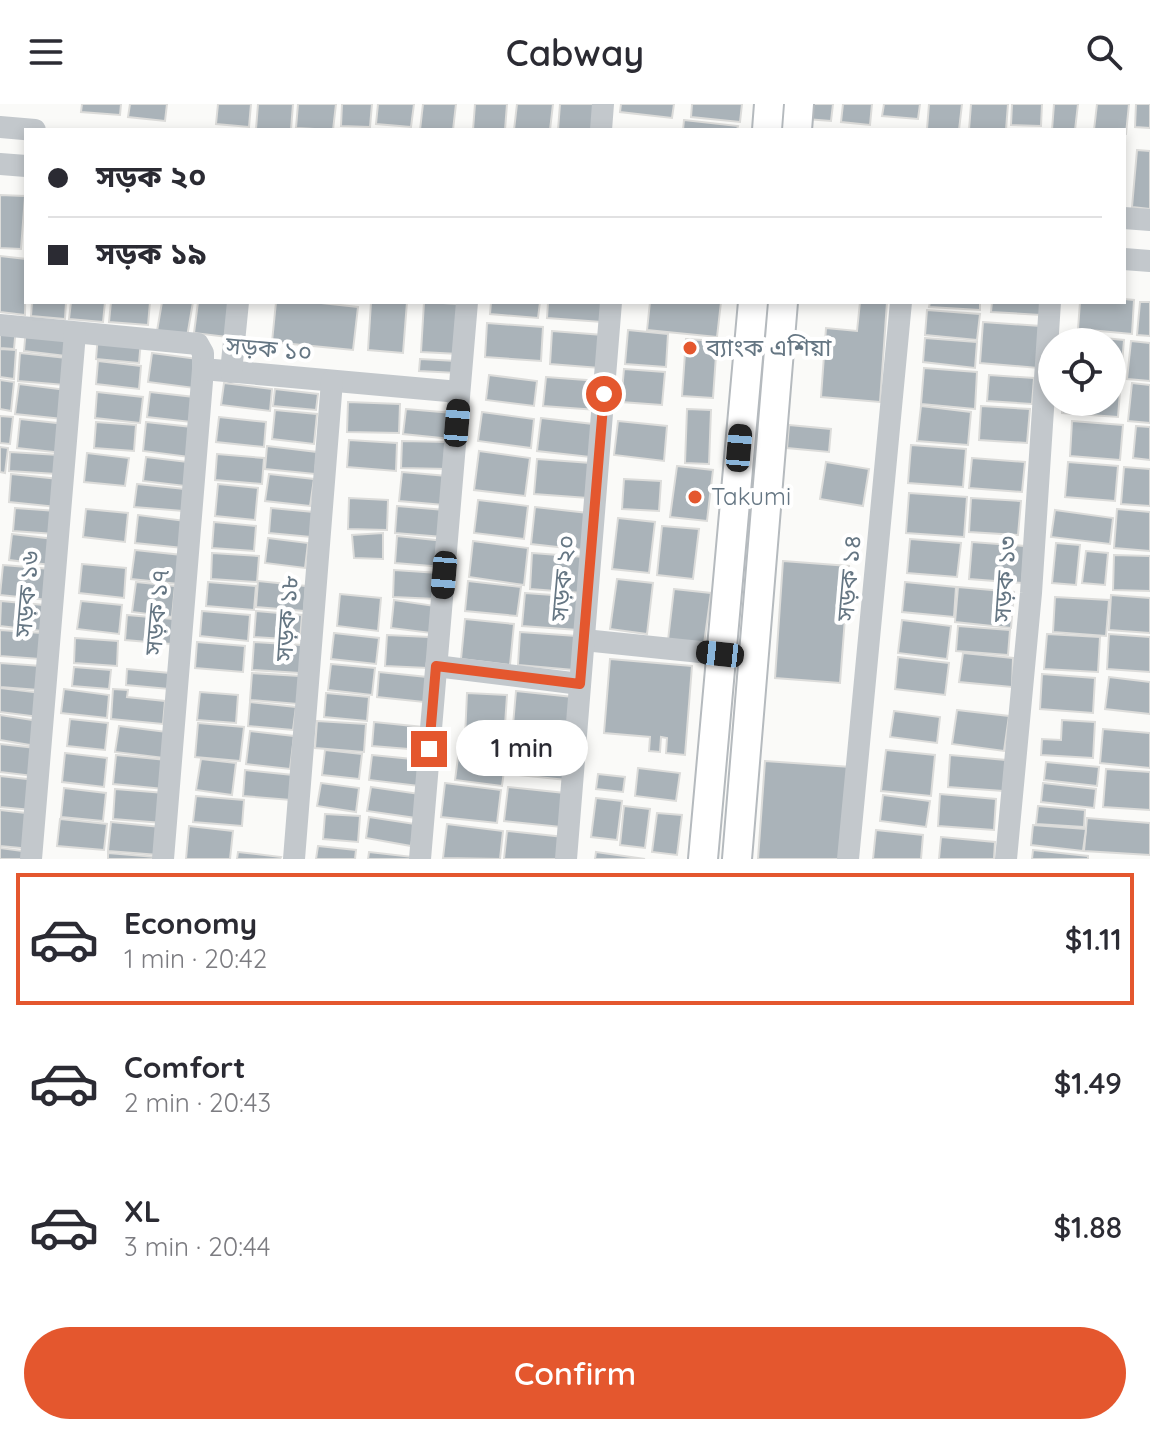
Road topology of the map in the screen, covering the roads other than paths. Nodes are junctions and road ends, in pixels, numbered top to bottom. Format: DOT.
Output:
graph roads {
  1 [pos="603,104"];
  2 [pos="769,104"];
  3 [pos="799,104"];
  4 [pos="0,127"];
  5 [pos="601,128"];
  6 [pos="767,128"];
  7 [pos="797,128"];
  8 [pos="24,129"];
  9 [pos="0,164"];
  10 [pos="24,166"];
  11 [pos="1126,218"];
  12 [pos="1150,220"];
  13 [pos="1126,259"];
  14 [pos="1150,261"];
  15 [pos="238,304"];
  16 [pos="467,304"];
  17 [pos="611,304"];
  18 [pos="753,304"];
  19 [pos="783,304"];
  20 [pos="901,304"];
  21 [pos="1050,304"];
  22 [pos="0,325"];
  23 [pos="75,333"];
  24 [pos="203,369"];
  25 [pos="231,372"];
  26 [pos="332,381"];
  27 [pos="459,392"];
  28 [pos="584,640"];
  29 [pos="720,654"];
  30 [pos="436,666"];
  31 [pos="580,684"];
  32 [pos="31,859"];
  33 [pos="163,859"];
  34 [pos="294,859"];
  35 [pos="420,859"];
  36 [pos="566,859"];
  37 [pos="703,859"];
  38 [pos="737,859"];
  39 [pos="848,859"];
  40 [pos="1006,859"];
  1 -- 5 [label="street"];
  2 -- 6 [label="main road"];
  3 -- 7 [label="main road"];
  4 -- 8 [label="street"];
  9 -- 10 [label="street"];
  11 -- 12 [label="street"];
  13 -- 14 [label="street"];
  15 -- 25 [label="street"];
  16 -- 27 [label="street"];
  17 -- 28 [label="street, সড়ক ২০"];
  18 -- 29 [label="main road"];
  19 -- 38 [label="main road"];
  20 -- 39 [label="street, সড়ক ১৪"];
  21 -- 40 [label="street, সড়ক ১৩"];
  22 -- 23 [label="street, সড়ক ১০"];
  23 -- 24 [label="street, সড়ক ১০"];
  23 -- 32 [label="street, সড়ক ১৬"];
  24 -- 25 [label="street, সড়ক ১০"];
  24 -- 33 [label="street, সড়ক ১৭"];
  25 -- 26 [label="street, সড়ক ১০"];
  26 -- 27 [label="street, সড়ক ১০"];
  26 -- 34 [label="street, সড়ক ১৮"];
  27 -- 30 [label="street"];
  28 -- 29 [label="street"];
  28 -- 31 [label="street, সড়ক ২০"];
  29 -- 37 [label="main road"];
  30 -- 31 [label="street"];
  30 -- 35 [label="street"];
  31 -- 36 [label="street, সড়ক ২০"];
}
